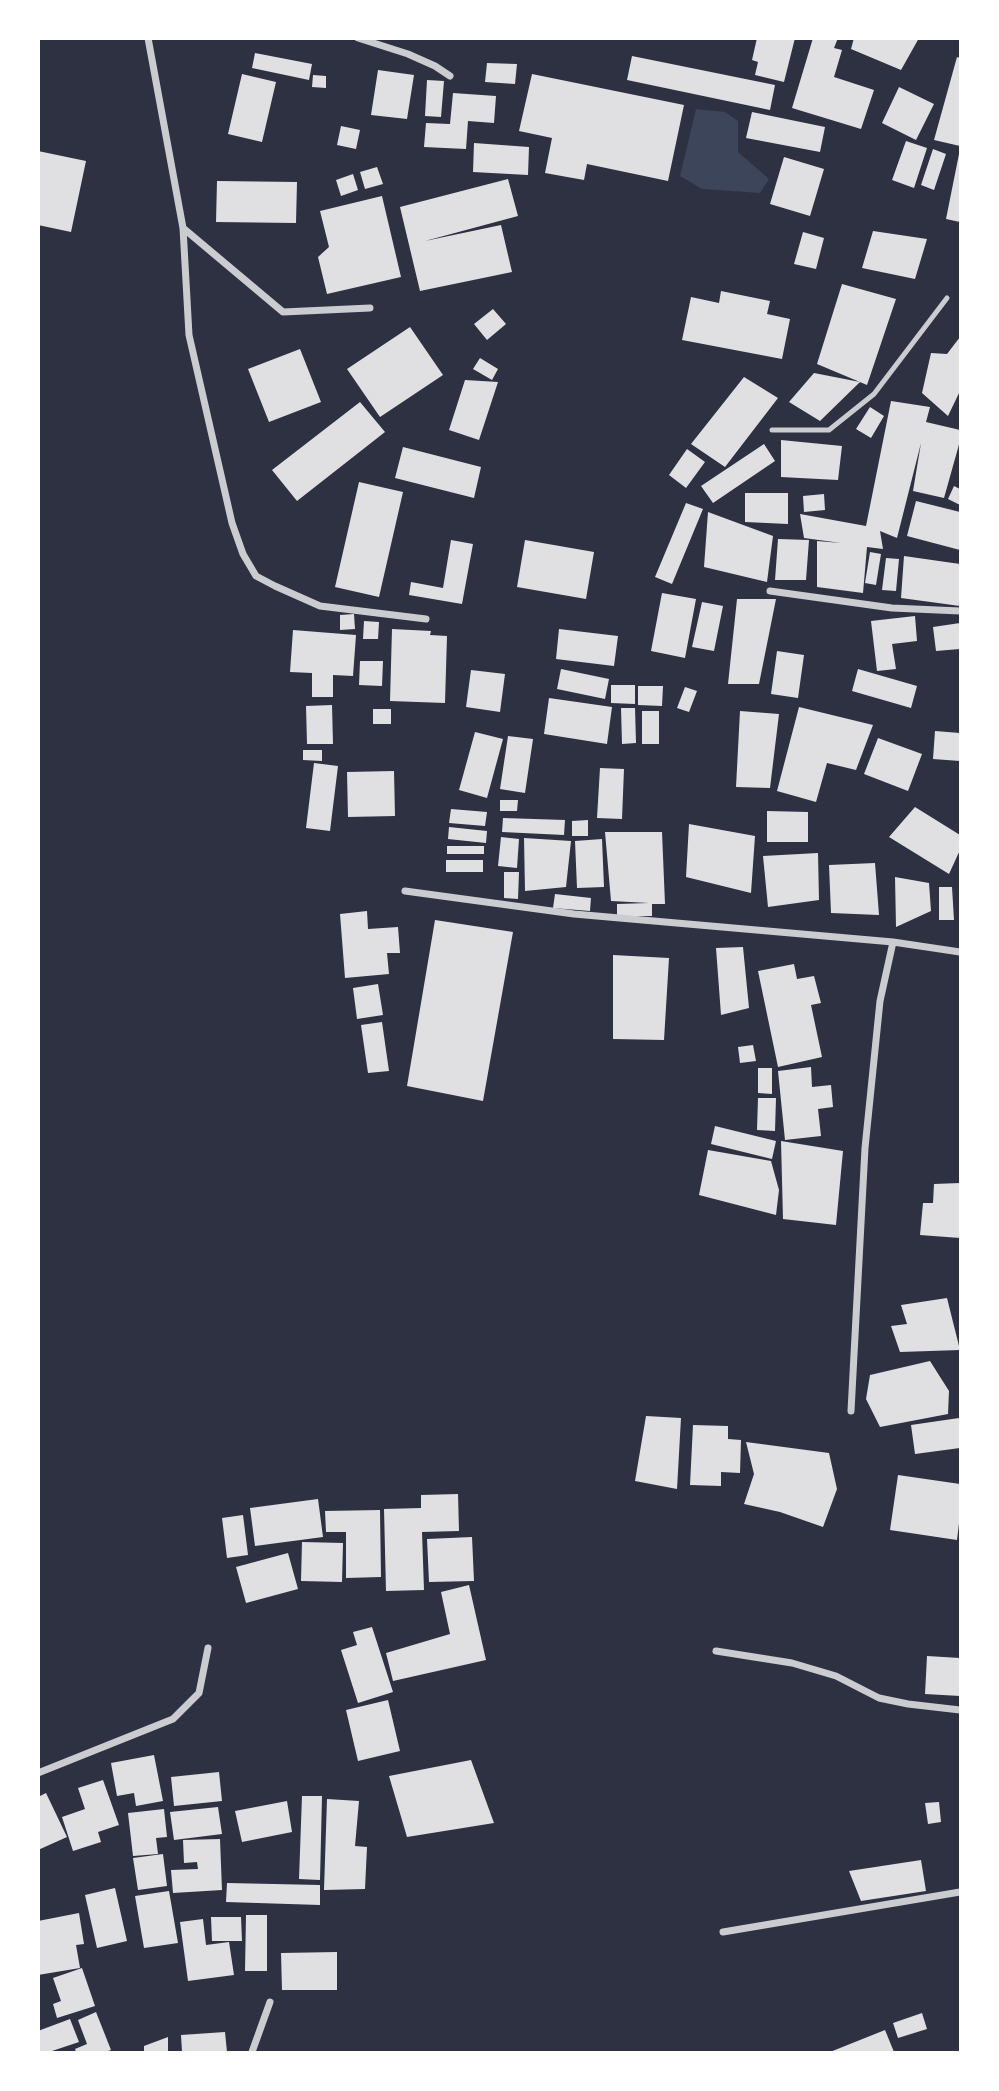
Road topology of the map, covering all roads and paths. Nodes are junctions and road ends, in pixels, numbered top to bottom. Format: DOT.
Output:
graph roads {
  1 [pos="148,38"];
  2 [pos="358,38"];
  3 [pos="450,76"];
  4 [pos="183,228"];
  5 [pos="947,298"];
  6 [pos="370,308"];
  7 [pos="772,430"];
  8 [pos="770,591"];
  9 [pos="961,611"];
  10 [pos="426,619"];
  11 [pos="405,891"];
  12 [pos="894,942"];
  13 [pos="961,952"];
  14 [pos="851,1411"];
  15 [pos="208,1648"];
  16 [pos="716,1651"];
  17 [pos="961,1710"];
  18 [pos="38,1773"];
  19 [pos="961,1892"];
  20 [pos="723,1932"];
  21 [pos="270,2002"];
  22 [pos="252,2053"];
  1 -- 4 [label="street"];
  2 -- 3 [label="street"];
  4 -- 6 [label="street"];
  4 -- 10 [label="street"];
  5 -- 7 [label="lane"];
  8 -- 9 [label="street"];
  11 -- 12 [label="street"];
  12 -- 13 [label="street"];
  12 -- 14 [label="street"];
  15 -- 18 [label="street"];
  16 -- 17 [label="street"];
  19 -- 20 [label="street"];
  21 -- 22 [label="street"];
}
